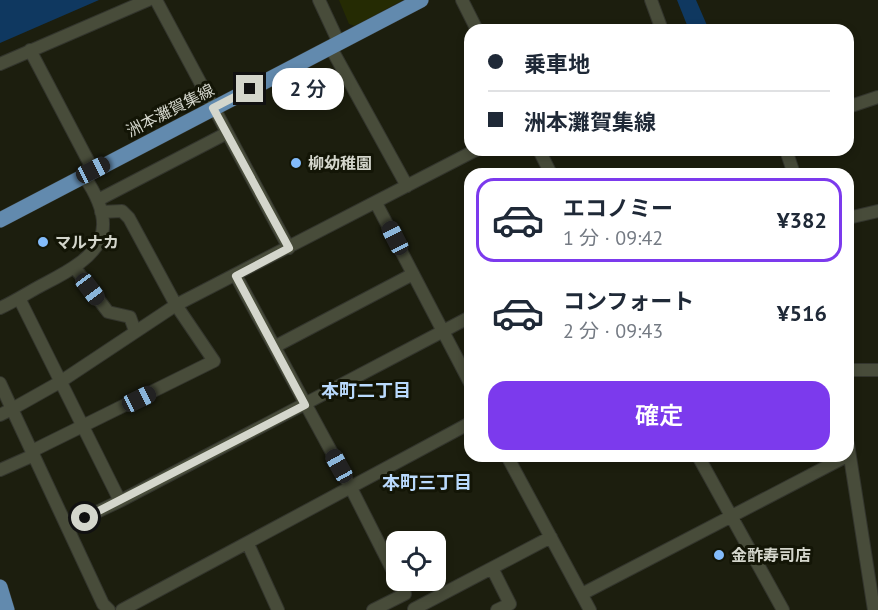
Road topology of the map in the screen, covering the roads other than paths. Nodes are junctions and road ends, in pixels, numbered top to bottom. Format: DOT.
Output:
graph roads {
  1 [pos="148,0"];
  2 [pos="156,0"];
  3 [pos="319,0"];
  4 [pos="421,0"];
  5 [pos="462,0"];
  6 [pos="651,0"];
  7 [pos="474,24"];
  8 [pos="660,24"];
  9 [pos="335,45"];
  10 [pos="30,51"];
  11 [pos="0,64"];
  12 [pos="878,97"];
  13 [pos="854,105"];
  14 [pos="213,108"];
  15 [pos="227,133"];
  16 [pos="464,156"];
  17 [pos="88,173"];
  18 [pos="407,186"];
  19 [pos="376,202"];
  20 [pos="100,206"];
  21 [pos="878,211"];
  22 [pos="854,217"];
  23 [pos="0,220"];
  24 [pos="289,248"];
  25 [pos="75,268"];
  26 [pos="413,274"];
  27 [pos="236,276"];
  28 [pos="19,298"];
  29 [pos="176,306"];
  30 [pos="0,308"];
  31 [pos="464,320"];
  32 [pos="135,331"];
  33 [pos="443,331"];
  34 [pos="276,346"];
  35 [pos="854,370"];
  36 [pos="878,370"];
  37 [pos="464,371"];
  38 [pos="60,382"];
  39 [pos="0,383"];
  40 [pos="305,405"];
  41 [pos="12,409"];
  42 [pos="0,415"];
  43 [pos="82,426"];
  44 [pos="464,426"];
  45 [pos="33,453"];
  46 [pos="510,462"];
  47 [pos="701,462"];
  48 [pos="827,462"];
  49 [pos="850,462"];
  50 [pos="0,470"];
  51 [pos="350,486"];
  52 [pos="120,501"];
  53 [pos="730,517"];
  54 [pos="67,526"];
  55 [pos="551,537"];
  56 [pos="248,544"];
  57 [pos="386,557"];
  58 [pos="492,567"];
  59 [pos="0,587"];
  60 [pos="403,591"];
  61 [pos="405,594"];
  62 [pos="582,594"];
  63 [pos="7,610"];
  64 [pos="109,610"];
  65 [pos="122,610"];
  66 [pos="278,610"];
  67 [pos="373,610"];
  68 [pos="414,610"];
  69 [pos="497,610"];
  70 [pos="590,610"];
  71 [pos="783,610"];
  72 [pos="874,610"];
  1 -- 10 [label="street"];
  2 -- 14 [label="street"];
  3 -- 9 [label="street"];
  4 -- 9 [label="main road, 洲本灘賀集線"];
  5 -- 7 [label="street"];
  6 -- 8 [label="street"];
  9 -- 14 [label="main road, 洲本灘賀集線"];
  9 -- 18 [label="street"];
  10 -- 11 [label="street"];
  10 -- 17 [label="street"];
  12 -- 13 [label="street"];
  14 -- 15 [label="street"];
  14 -- 17 [label="main road, 洲本灘賀集線"];
  15 -- 20 [label="street"];
  15 -- 24 [label="street"];
  16 -- 18 [label="street"];
  17 -- 20 [label="street"];
  17 -- 23 [label="main road, 洲本灘賀集線"];
  18 -- 19 [label="street"];
  19 -- 24 [label="street"];
  19 -- 26 [label="street"];
  20 -- 25 [label="street"];
  20 -- 29 [label="street"];
  21 -- 22 [label="street"];
  24 -- 27 [label="street"];
  25 -- 28 [label="street"];
  25 -- 32 [label="street"];
  26 -- 33 [label="street"];
  26 -- 34 [label="street"];
  27 -- 29 [label="street"];
  27 -- 34 [label="street"];
  28 -- 30 [label="street"];
  28 -- 38 [label="street"];
  29 -- 32 [label="street"];
  29 -- 43 [label="street"];
  31 -- 33 [label="street"];
  32 -- 38 [label="street"];
  33 -- 37 [label="street"];
  33 -- 40 [label="street"];
  34 -- 40 [label="street"];
  35 -- 36 [label="street"];
  38 -- 41 [label="street"];
  38 -- 43 [label="street"];
  39 -- 41 [label="street"];
  40 -- 51 [label="street"];
  40 -- 52 [label="street"];
  41 -- 42 [label="street"];
  41 -- 45 [label="street"];
  43 -- 45 [label="street"];
  43 -- 52 [label="street"];
  44 -- 51 [label="street"];
  45 -- 50 [label="street"];
  45 -- 54 [label="street"];
  46 -- 55 [label="street"];
  47 -- 53 [label="street"];
  48 -- 53 [label="street"];
  49 -- 72 [label="street"];
  51 -- 56 [label="street"];
  51 -- 57 [label="street"];
  52 -- 54 [label="street"];
  53 -- 62 [label="street"];
  53 -- 71 [label="street"];
  54 -- 64 [label="street"];
  55 -- 58 [label="street"];
  55 -- 62 [label="street"];
  56 -- 65 [label="street"];
  56 -- 66 [label="street"];
  58 -- 68 [label="street"];
  58 -- 69 [label="street"];
  59 -- 63 [label="main road"];
  60 -- 61 [label="street"];
  61 -- 67 [label="street"];
  61 -- 68 [label="street"];
  62 -- 70 [label="street"];
}
